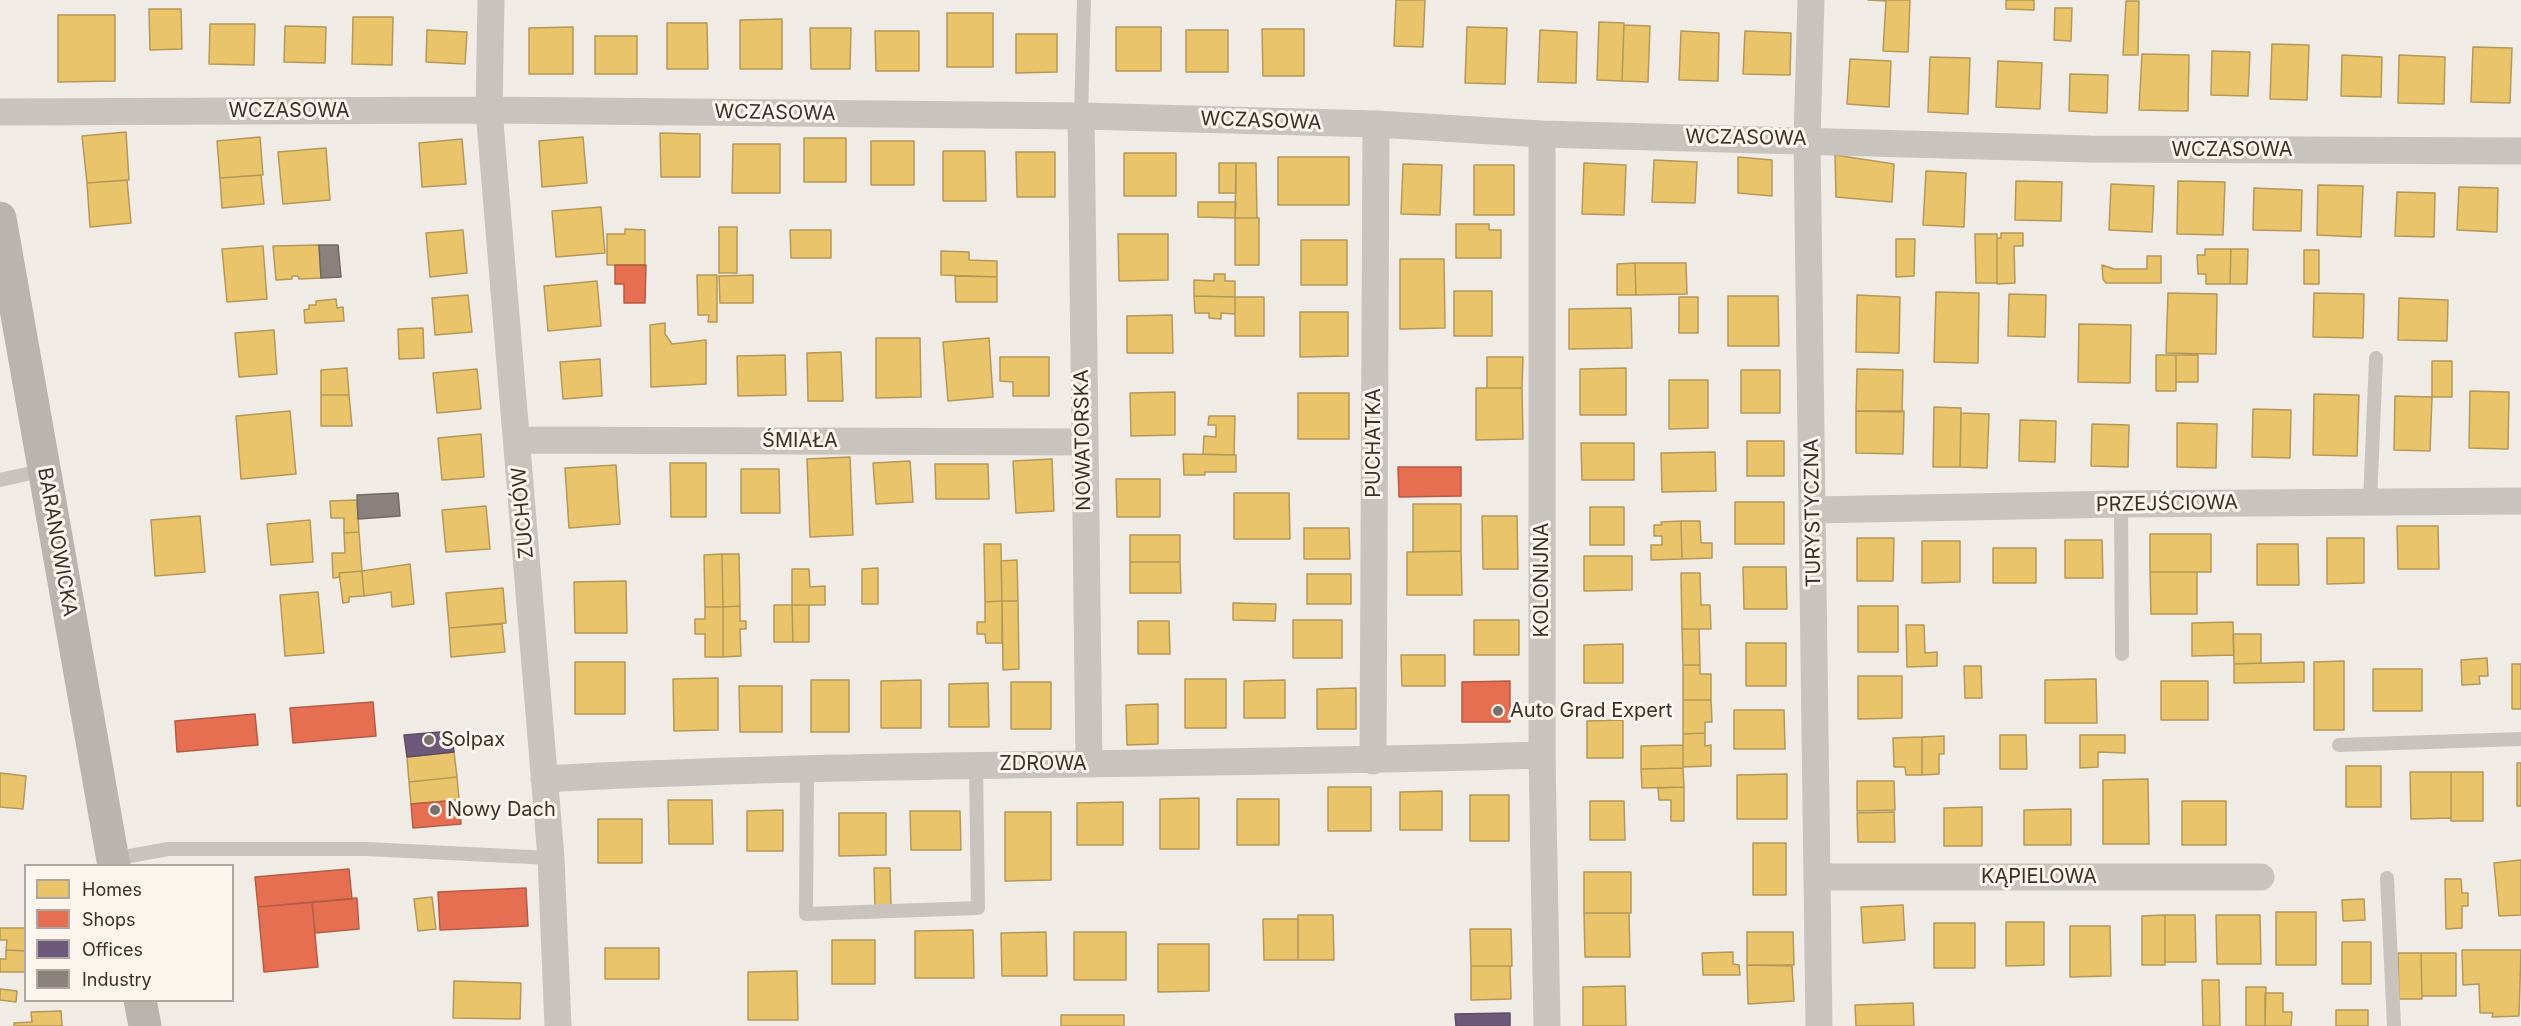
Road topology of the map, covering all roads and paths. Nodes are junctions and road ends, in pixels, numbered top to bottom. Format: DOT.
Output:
graph roads {
  1 [pos="491,0"];
  2 [pos="1084,0"];
  3 [pos="1810,0"];
  4 [pos="489,110"];
  5 [pos="0,112"];
  6 [pos="1081,116"];
  7 [pos="1376,124"];
  8 [pos="1542,134"];
  9 [pos="1807,139"];
  10 [pos="2521,151"];
  11 [pos="0,218"];
  12 [pos="4,267"];
  13 [pos="2376,358"];
  14 [pos="517,440"];
  15 [pos="1083,442"];
  16 [pos="45,470"];
  17 [pos="0,480"];
  18 [pos="2521,501"];
  19 [pos="2370,502"];
  20 [pos="2121,504"];
  21 [pos="1814,510"];
  22 [pos="2122,654"];
  23 [pos="2521,739"];
  24 [pos="2338,745"];
  25 [pos="1542,755"];
  26 [pos="1373,761"];
  27 [pos="976,764"];
  28 [pos="1089,764"];
  29 [pos="807,770"];
  30 [pos="544,779"];
  31 [pos="551,858"];
  32 [pos="113,862"];
  33 [pos="1817,877"];
  34 [pos="2261,877"];
  35 [pos="2387,878"];
  36 [pos="140,1002"];
  37 [pos="145,1026"];
  38 [pos="558,1026"];
  39 [pos="1547,1026"];
  40 [pos="1819,1026"];
  41 [pos="2394,1026"];
  1 -- 4 [label="street, ZUCHÓW"];
  2 -- 6 [label="lane"];
  3 -- 9 [label="street, TURYSTYCZNA"];
  4 -- 5 [label="street, WCZASOWA"];
  4 -- 6 [label="street, WCZASOWA"];
  4 -- 14 [label="street, ZUCHÓW"];
  6 -- 7 [label="street, WCZASOWA"];
  6 -- 15 [label="street, NOWATORSKA"];
  7 -- 8 [label="street, WCZASOWA"];
  7 -- 26 [label="street, PUCHATKA"];
  8 -- 9 [label="street, WCZASOWA"];
  8 -- 25 [label="street, KOLONIJNA"];
  9 -- 10 [label="street, WCZASOWA"];
  9 -- 21 [label="street, TURYSTYCZNA"];
  11 -- 12 [label="street, BARANOWICKA"];
  12 -- 16 [label="street, BARANOWICKA"];
  13 -- 19 [label="lane"];
  14 -- 15 [label="street, ŚMIAŁA"];
  14 -- 30 [label="street, ZUCHÓW"];
  15 -- 28 [label="street, NOWATORSKA"];
  16 -- 17 [label="lane"];
  16 -- 32 [label="street, BARANOWICKA"];
  18 -- 19 [label="street, PRZEJŚCIOWA"];
  19 -- 20 [label="street, PRZEJŚCIOWA"];
  20 -- 21 [label="street, PRZEJŚCIOWA"];
  20 -- 22 [label="lane"];
  21 -- 33 [label="street, TURYSTYCZNA"];
  23 -- 24 [label="lane"];
  25 -- 26 [label="street, ZDROWA"];
  25 -- 39 [label="street, KOLONIJNA"];
  26 -- 28 [label="street, ZDROWA"];
  27 -- 28 [label="street, ZDROWA"];
  27 -- 29 [label="street, ZDROWA"];
  27 -- 29 [label="lane"];
  29 -- 30 [label="street, ZDROWA"];
  30 -- 31 [label="street, ZUCHÓW"];
  31 -- 32 [label="lane"];
  31 -- 38 [label="street, ZUCHÓW"];
  33 -- 34 [label="street, KĄPIELOWA"];
  33 -- 40 [label="street, TURYSTYCZNA"];
  35 -- 41 [label="lane"];
  36 -- 37 [label="street"];
}
